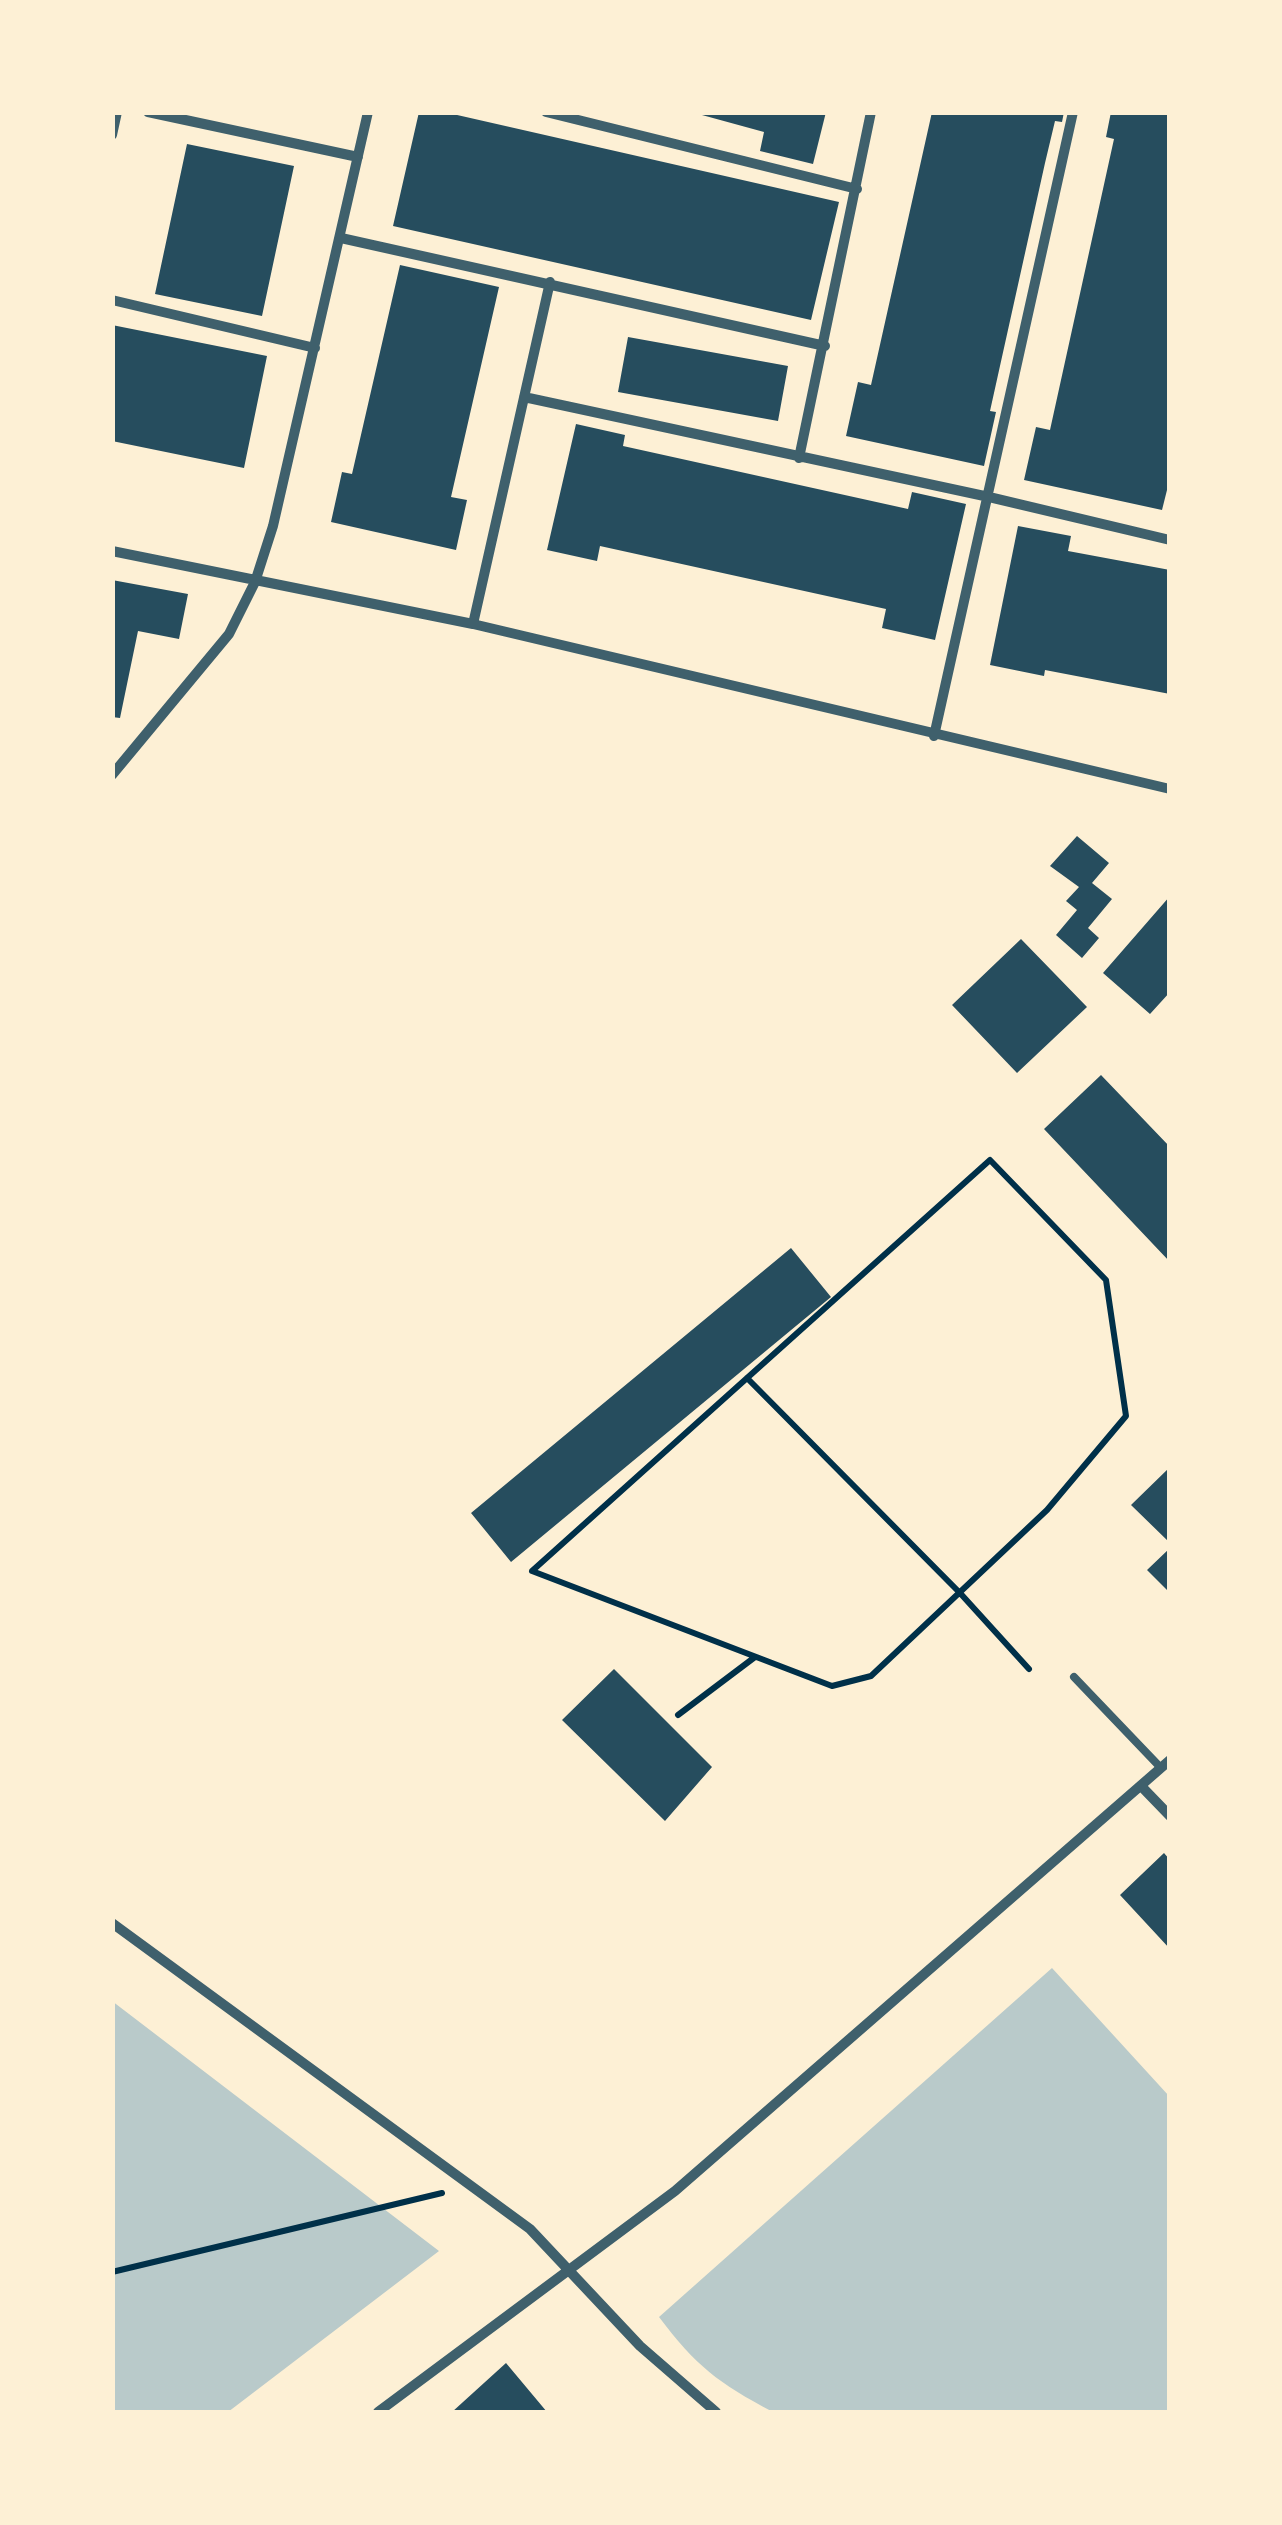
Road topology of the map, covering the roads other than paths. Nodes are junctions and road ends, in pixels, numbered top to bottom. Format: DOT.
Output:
graph roads {
  1 [pos="118,112"];
  2 [pos="148,112"];
  3 [pos="368,112"];
  4 [pos="546,112"];
  5 [pos="872,112"];
  6 [pos="1072,112"];
  7 [pos="112,135"];
  8 [pos="358,157"];
  9 [pos="857,189"];
  10 [pos="341,238"];
  11 [pos="550,282"];
  12 [pos="112,300"];
  13 [pos="825,346"];
  14 [pos="315,348"];
  15 [pos="524,398"];
  16 [pos="800,458"];
  17 [pos="988,497"];
  18 [pos="1170,540"];
  19 [pos="112,552"];
  20 [pos="255,582"];
  21 [pos="473,624"];
  22 [pos="934,736"];
  23 [pos="112,775"];
  24 [pos="1170,789"];
  25 [pos="1074,1678"];
  26 [pos="1165,1764"];
  27 [pos="1141,1786"];
  28 [pos="1170,1816"];
  29 [pos="112,1924"];
  30 [pos="570,2270"];
  31 [pos="378,2412"];
  32 [pos="716,2412"];
  1 -- 7 [label="street"];
  2 -- 8 [label="street"];
  3 -- 8 [label="street"];
  4 -- 9 [label="street"];
  5 -- 9 [label="street"];
  6 -- 17 [label="street"];
  8 -- 10 [label="street"];
  9 -- 13 [label="street"];
  10 -- 11 [label="street"];
  10 -- 14 [label="street"];
  11 -- 13 [label="street"];
  11 -- 15 [label="street"];
  12 -- 14 [label="street"];
  13 -- 16 [label="street"];
  14 -- 20 [label="street"];
  15 -- 16 [label="street"];
  15 -- 21 [label="street"];
  16 -- 17 [label="street"];
  17 -- 18 [label="street"];
  17 -- 22 [label="street"];
  19 -- 20 [label="street"];
  20 -- 21 [label="street"];
  20 -- 23 [label="street"];
  21 -- 22 [label="street"];
  22 -- 24 [label="street"];
  25 -- 26 [label="lane"];
  26 -- 27 [label="street"];
  27 -- 28 [label="street"];
  27 -- 30 [label="street"];
  29 -- 30 [label="street"];
  30 -- 31 [label="street"];
  30 -- 32 [label="street"];
}
